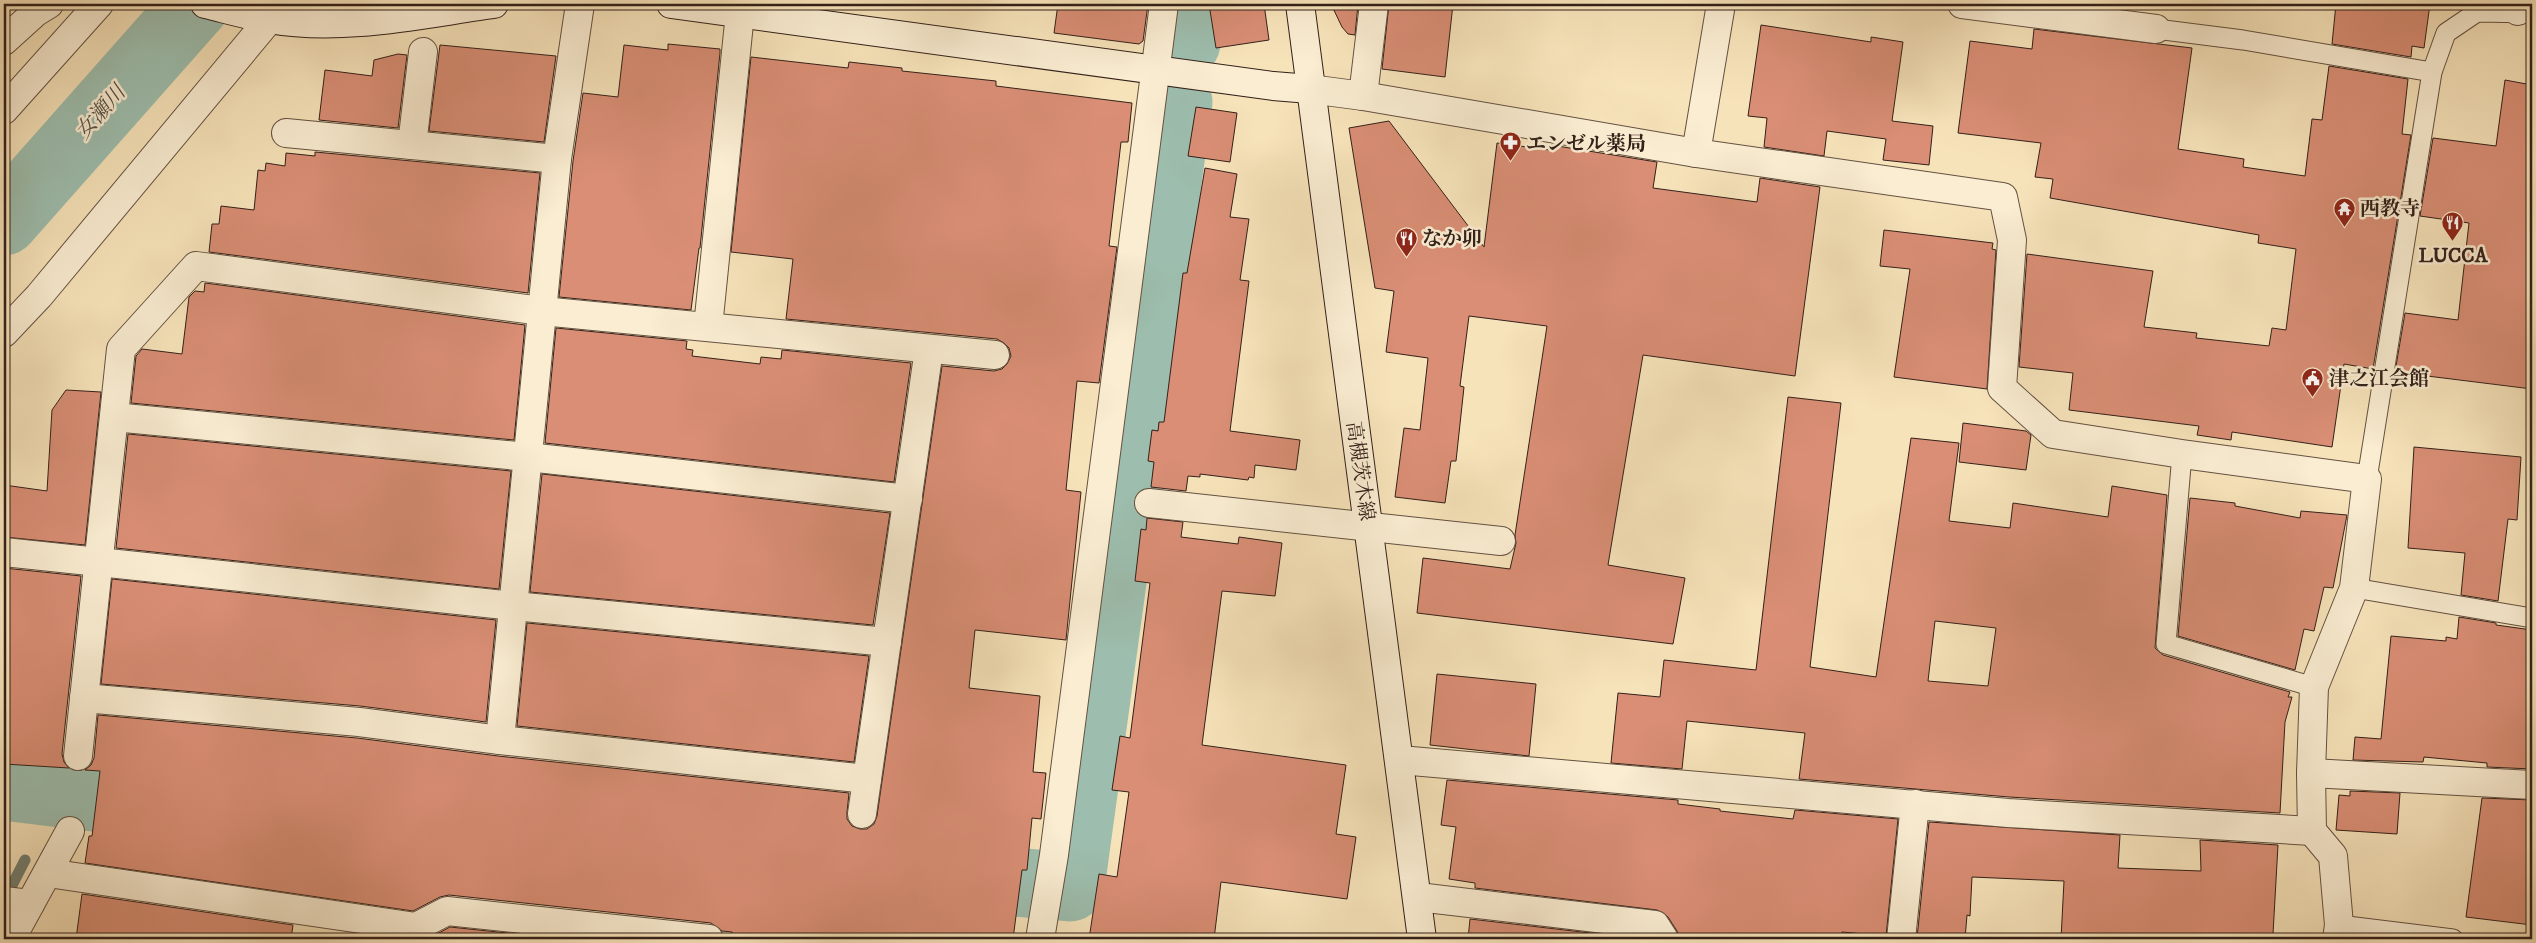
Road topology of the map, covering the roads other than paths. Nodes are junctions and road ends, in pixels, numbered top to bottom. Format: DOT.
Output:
graph roads {
  1 [pos="49,4"];
  2 [pos="99,4"];
  3 [pos="205,4"];
  4 [pos="494,4"];
  5 [pos="580,4"];
  6 [pos="671,4"];
  7 [pos="1164,4"];
  8 [pos="1300,4"];
  9 [pos="1374,4"];
  10 [pos="1721,4"];
  11 [pos="1962,4"];
  12 [pos="2523,9"];
  13 [pos="267,12"];
  14 [pos="740,13"];
  15 [pos="2156,29"];
  16 [pos="4,42"];
  17 [pos="424,52"];
  18 [pos="1154,70"];
  19 [pos="2432,72"];
  20 [pos="1310,89"];
  21 [pos="1363,96"];
  22 [pos="4,110"];
  23 [pos="286,133"];
  24 [pos="412,145"];
  25 [pos="1696,153"];
  26 [pos="557,159"];
  27 [pos="542,311"];
  28 [pos="708,327"];
  29 [pos="4,333"];
  30 [pos="929,349"];
  31 [pos="995,355"];
  32 [pos="114,417"];
  33 [pos="2182,454"];
  34 [pos="528,457"];
  35 [pos="2367,479"];
  36 [pos="908,499"];
  37 [pos="1149,502"];
  38 [pos="1369,526"];
  39 [pos="1501,541"];
  40 [pos="4,552"];
  41 [pos="98,564"];
  42 [pos="2354,588"];
  43 [pos="514,606"];
  44 [pos="2532,618"];
  45 [pos="887,642"];
  46 [pos="2314,687"];
  47 [pos="84,698"];
  48 [pos="500,740"];
  49 [pos="78,756"];
  50 [pos="1400,760"];
  51 [pos="2311,773"];
  52 [pos="868,779"];
  53 [pos="2532,784"];
  54 [pos="1915,804"];
  55 [pos="862,814"];
  56 [pos="70,831"];
  57 [pos="2312,831"];
  58 [pos="48,873"];
  59 [pos="1418,897"];
  60 [pos="17,902"];
  61 [pos="2338,932"];
  62 [pos="415,933"];
  63 [pos="11,939"];
  64 [pos="709,939"];
  65 [pos="1040,939"];
  66 [pos="1422,939"];
  67 [pos="1664,939"];
  68 [pos="1901,939"];
  69 [pos="2454,939"];
  1 -- 16 [label="street"];
  2 -- 22 [label="street"];
  3 -- 13 [label="street"];
  4 -- 13 [label="street"];
  5 -- 26 [label="street"];
  6 -- 14 [label="street"];
  7 -- 18 [label="street"];
  8 -- 20 [label="street, 高槻茨木線"];
  9 -- 21 [label="street"];
  10 -- 25 [label="street"];
  11 -- 15 [label="street"];
  12 -- 19 [label="lane"];
  13 -- 29 [label="street"];
  14 -- 18 [label="street"];
  14 -- 28 [label="street"];
  15 -- 19 [label="lane"];
  17 -- 24 [label="street"];
  18 -- 20 [label="street"];
  18 -- 65 [label="street"];
  19 -- 35 [label="lane"];
  20 -- 21 [label="street"];
  20 -- 38 [label="street, 高槻茨木線"];
  21 -- 25 [label="street"];
  23 -- 24 [label="street"];
  24 -- 26 [label="street"];
  25 -- 33 [label="street"];
  26 -- 27 [label="street"];
  27 -- 28 [label="street"];
  27 -- 32 [label="street"];
  27 -- 34 [label="street"];
  28 -- 30 [label="street"];
  30 -- 31 [label="street"];
  30 -- 36 [label="street"];
  32 -- 34 [label="street"];
  32 -- 41 [label="street"];
  33 -- 35 [label="street"];
  33 -- 46 [label="lane"];
  34 -- 36 [label="street"];
  34 -- 43 [label="street"];
  35 -- 42 [label="street"];
  36 -- 45 [label="street"];
  37 -- 38 [label="street"];
  38 -- 39 [label="street"];
  38 -- 50 [label="street, 高槻茨木線"];
  40 -- 41 [label="street"];
  41 -- 43 [label="street"];
  41 -- 47 [label="street"];
  42 -- 44 [label="lane"];
  42 -- 46 [label="street"];
  43 -- 45 [label="street"];
  43 -- 48 [label="street"];
  45 -- 52 [label="street"];
  46 -- 51 [label="street"];
  47 -- 48 [label="street"];
  47 -- 49 [label="street"];
  48 -- 52 [label="street"];
  50 -- 54 [label="street"];
  50 -- 59 [label="street, 高槻茨木線"];
  51 -- 53 [label="street"];
  51 -- 57 [label="street"];
  52 -- 55 [label="street"];
  54 -- 57 [label="street"];
  54 -- 68 [label="street"];
  56 -- 58 [label="street"];
  57 -- 61 [label="street"];
  58 -- 60 [label="street"];
  58 -- 62 [label="street"];
  59 -- 66 [label="street, 高槻茨木線"];
  59 -- 67 [label="street"];
  60 -- 63 [label="street"];
  61 -- 69 [label="lane"];
  62 -- 64 [label="street"];
}
